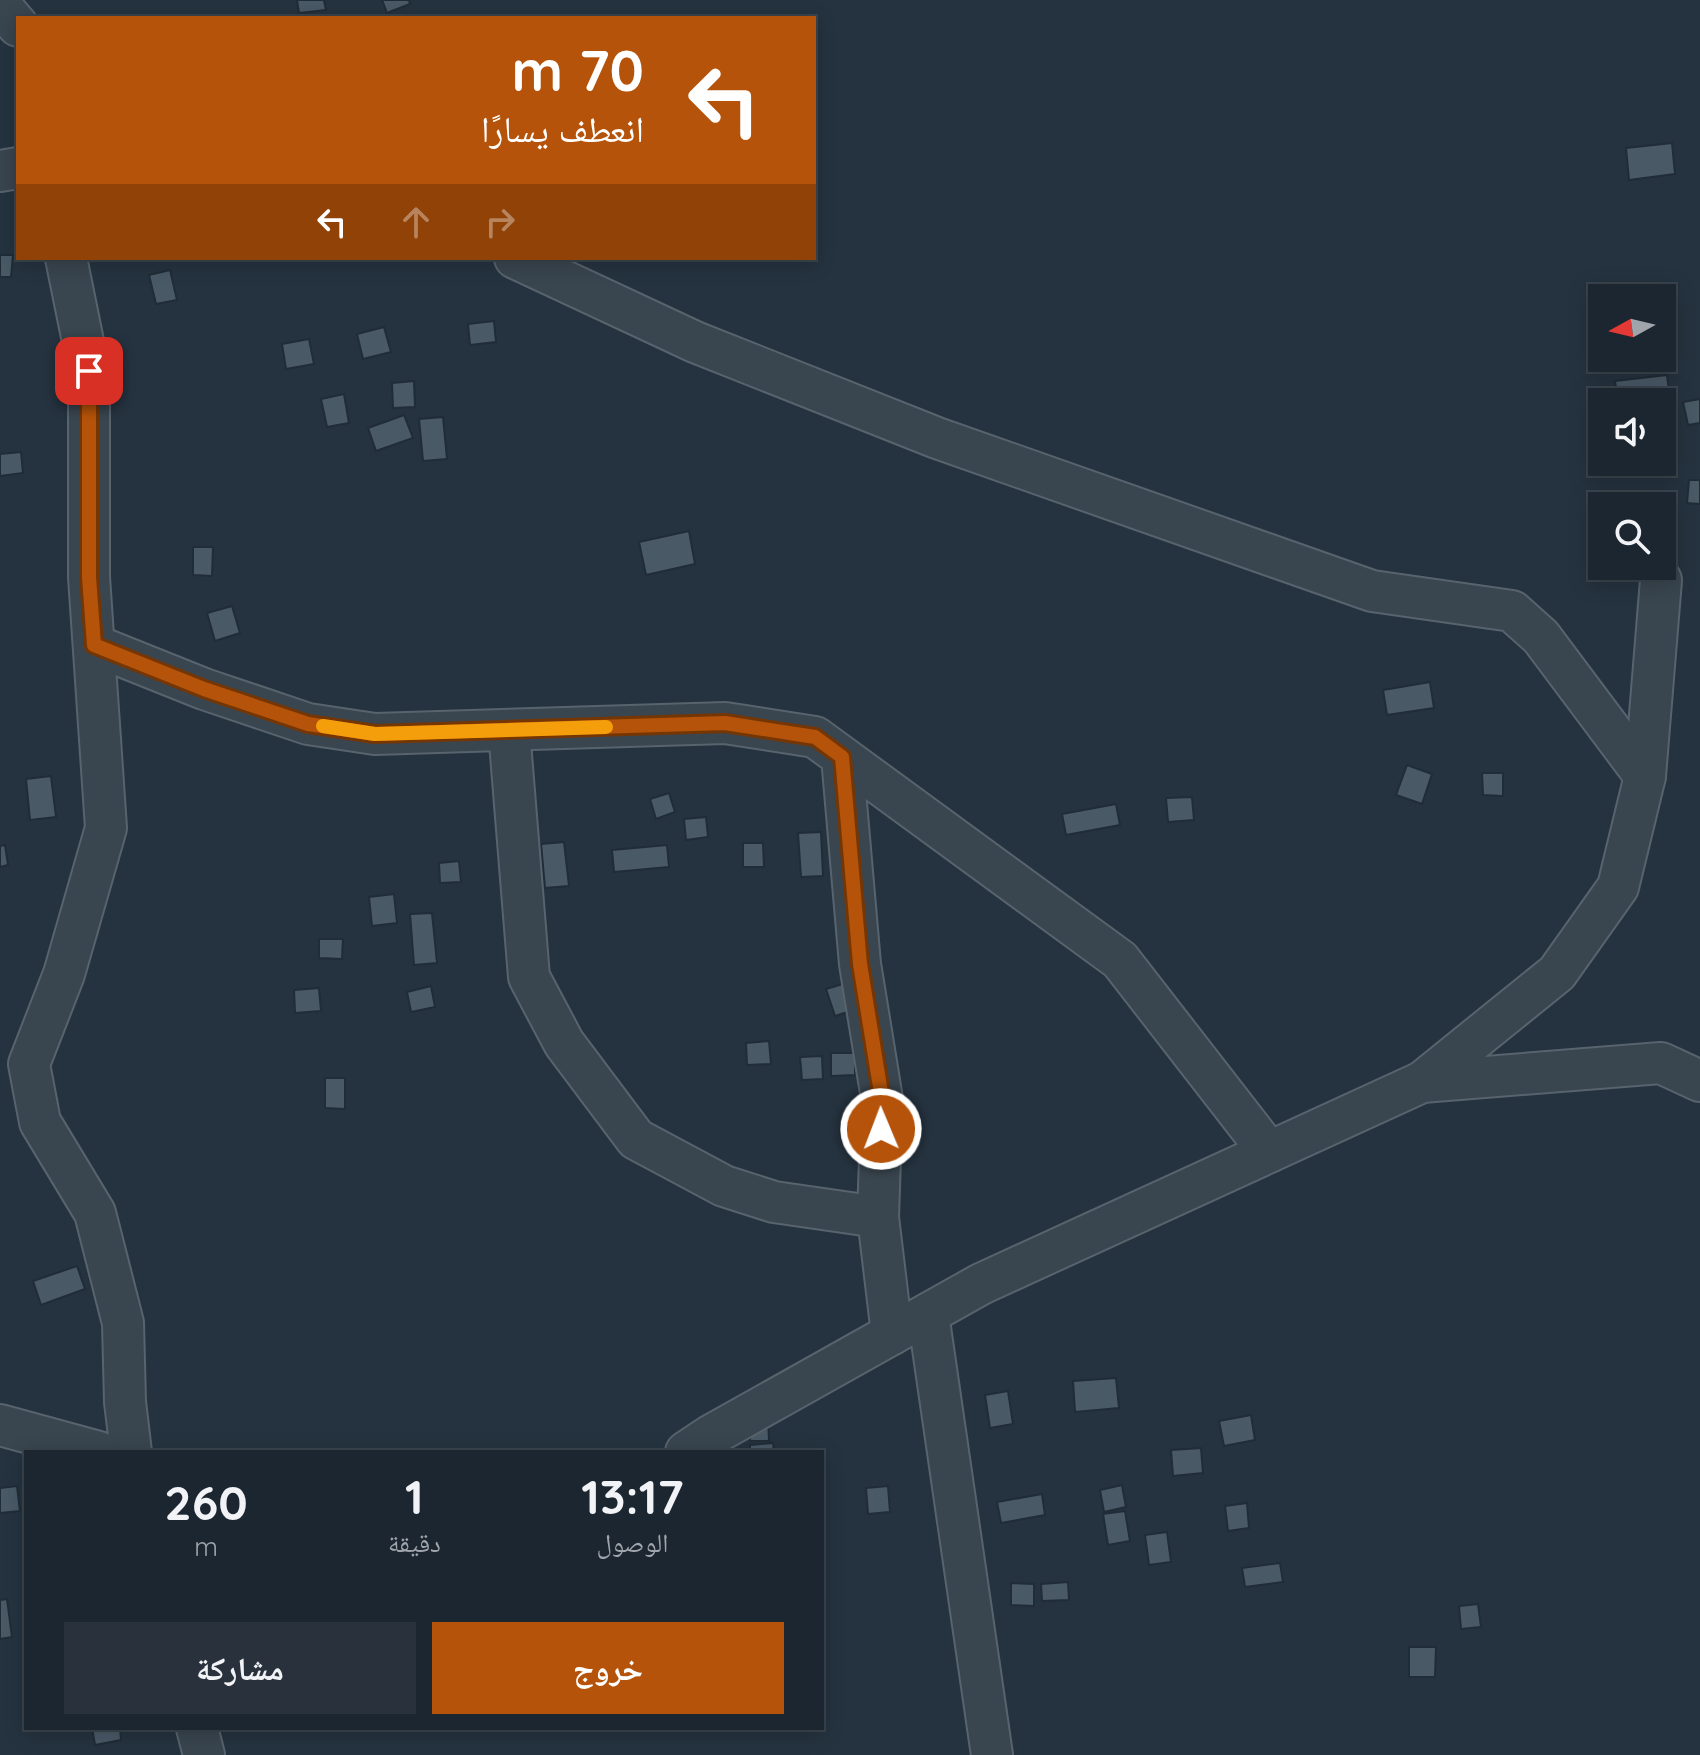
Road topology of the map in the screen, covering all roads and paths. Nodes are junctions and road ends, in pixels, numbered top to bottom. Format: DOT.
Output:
graph roads {
  1 [pos="0,5"];
  2 [pos="16,24"];
  3 [pos="66,260"];
  4 [pos="519,260"];
  5 [pos="1661,580"];
  6 [pos="94,645"];
  7 [pos="509,730"];
  8 [pos="842,757"];
  9 [pos="1645,776"];
  10 [pos="1700,1081"];
  11 [pos="1422,1082"];
  12 [pos="1269,1152"];
  13 [pos="878,1217"];
  14 [pos="928,1314"];
  15 [pos="892,1334"];
  16 [pos="0,1425"];
  17 [pos="92,1450"];
  18 [pos="131,1450"];
  19 [pos="689,1450"];
  20 [pos="198,1730"];
  21 [pos="204,1755"];
  22 [pos="992,1755"];
  1 -- 2 [label="street"];
  3 -- 6 [label="street"];
  4 -- 9 [label="street"];
  5 -- 9 [label="street"];
  6 -- 7 [label="street"];
  6 -- 18 [label="street"];
  7 -- 8 [label="street"];
  7 -- 13 [label="street"];
  8 -- 12 [label="street"];
  8 -- 13 [label="street"];
  9 -- 11 [label="street"];
  10 -- 11 [label="street"];
  11 -- 12 [label="street"];
  12 -- 14 [label="street"];
  13 -- 15 [label="street"];
  14 -- 15 [label="street"];
  14 -- 22 [label="street"];
  15 -- 19 [label="street"];
  16 -- 17 [label="street"];
  20 -- 21 [label="street"];
}
